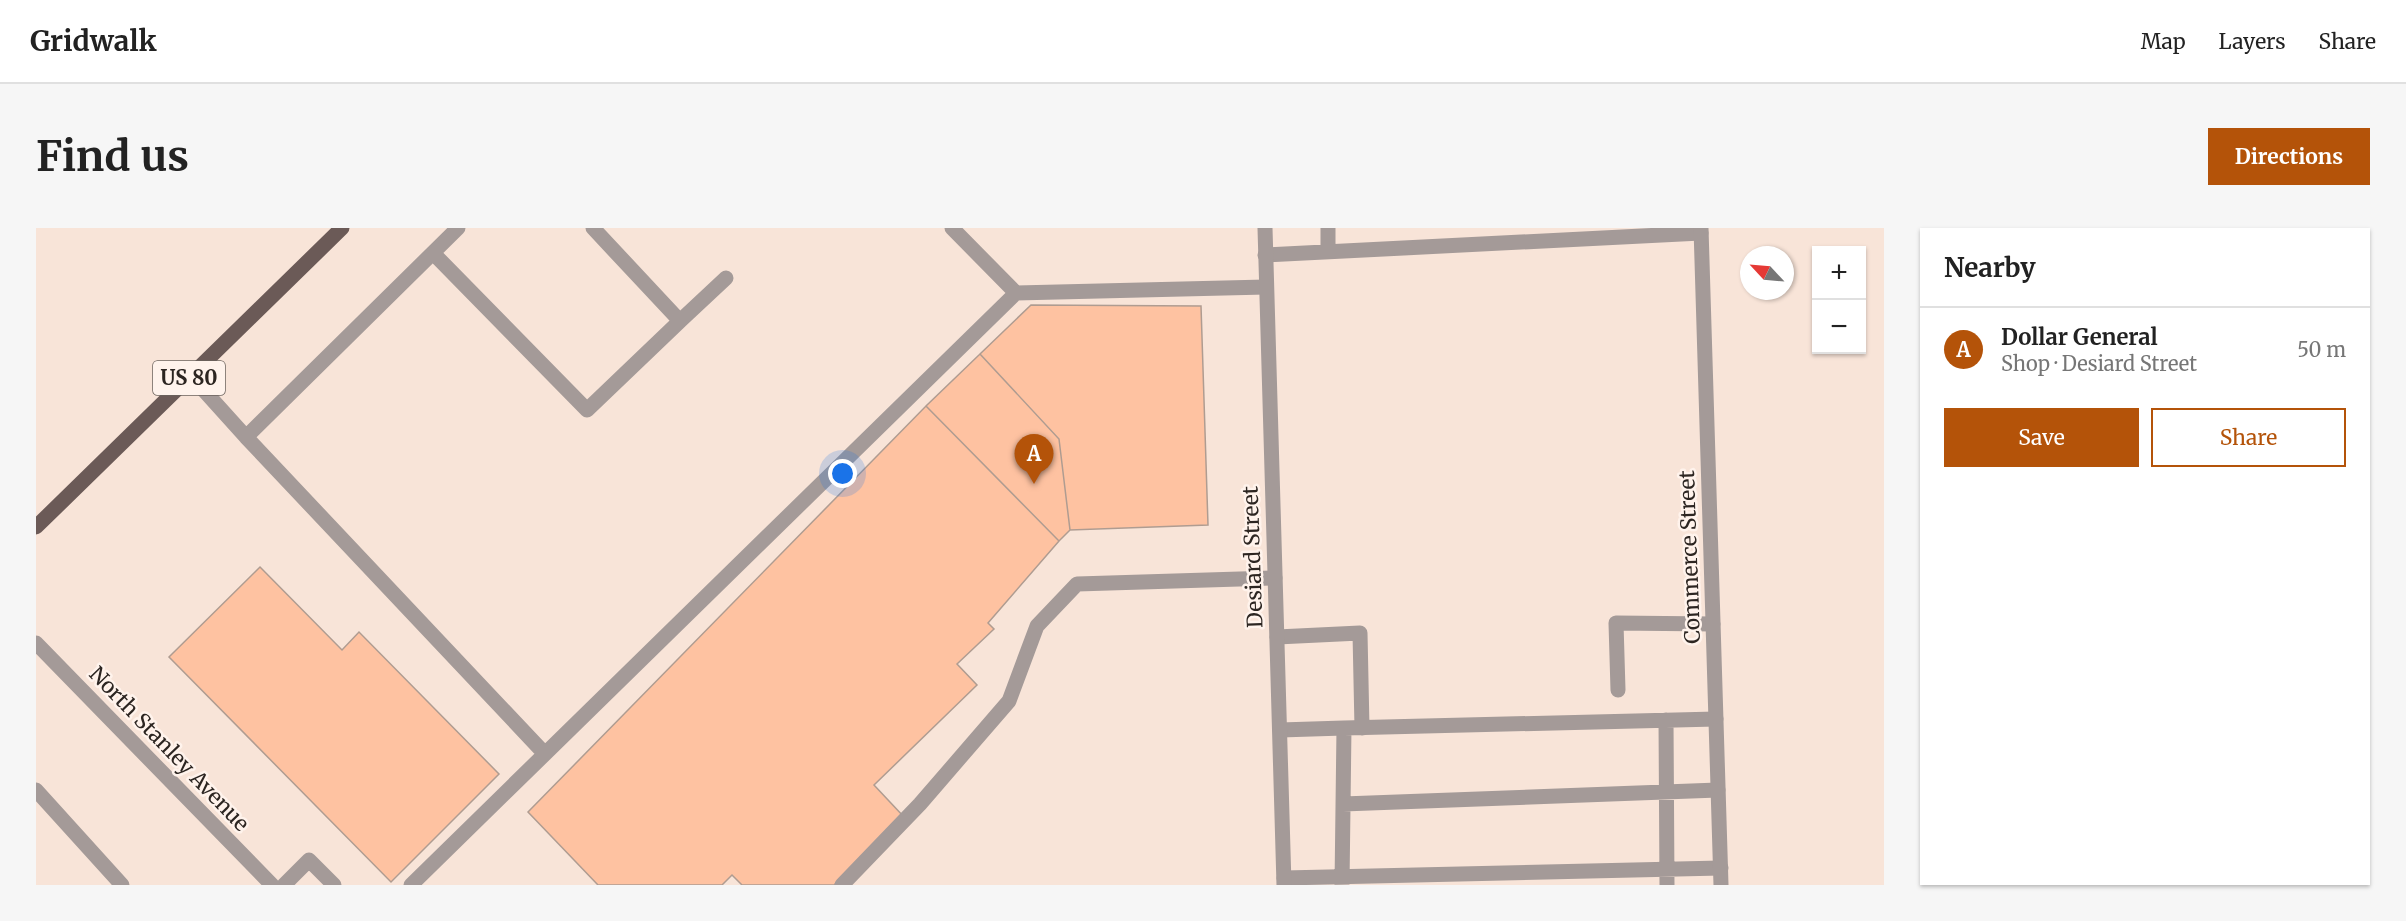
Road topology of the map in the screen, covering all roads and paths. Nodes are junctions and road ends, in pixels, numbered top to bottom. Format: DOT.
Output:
graph roads {
  1 [pos="342,228"];
  2 [pos="458,228"];
  3 [pos="593,228"];
  4 [pos="952,228"];
  5 [pos="1264,228"];
  6 [pos="1328,228"];
  7 [pos="1701,230"];
  8 [pos="1328,251"];
  9 [pos="433,253"];
  10 [pos="1265,255"];
  11 [pos="726,278"];
  12 [pos="1266,287"];
  13 [pos="1016,293"];
  14 [pos="681,321"];
  15 [pos="191,376"];
  16 [pos="246,437"];
  17 [pos="36,527"];
  18 [pos="1275,578"];
  19 [pos="1713,624"];
  20 [pos="1277,637"];
  21 [pos="36,643"];
  22 [pos="1618,690"];
  23 [pos="1716,718"];
  24 [pos="1666,720"];
  25 [pos="1344,728"];
  26 [pos="1362,728"];
  27 [pos="1280,730"];
  28 [pos="545,754"];
  29 [pos="36,790"];
  30 [pos="1718,790"];
  31 [pos="1667,792"];
  32 [pos="1343,804"];
  33 [pos="1721,868"];
  34 [pos="1667,877"];
  35 [pos="1284,881"];
  36 [pos="1342,881"];
  37 [pos="123,885"];
  38 [pos="272,885"];
  39 [pos="284,885"];
  40 [pos="334,885"];
  41 [pos="411,885"];
  42 [pos="842,885"];
  43 [pos="1721,885"];
  1 -- 15 [label="main road, US 80"];
  2 -- 9 [label="street"];
  3 -- 14 [label="street"];
  4 -- 13 [label="street"];
  5 -- 10 [label="street, Desiard Street"];
  6 -- 8 [label="street"];
  7 -- 8 [label="street"];
  7 -- 19 [label="street, Commerce Street"];
  8 -- 10 [label="street"];
  9 -- 14 [label="street"];
  9 -- 16 [label="street"];
  10 -- 12 [label="street, Desiard Street"];
  11 -- 14 [label="street"];
  12 -- 13 [label="street"];
  12 -- 18 [label="street, Desiard Street"];
  13 -- 28 [label="street"];
  15 -- 16 [label="street"];
  15 -- 17 [label="main road, US 80"];
  16 -- 28 [label="street"];
  18 -- 20 [label="street, Desiard Street"];
  18 -- 42 [label="street"];
  19 -- 22 [label="street"];
  19 -- 23 [label="street, Commerce Street"];
  20 -- 26 [label="street"];
  20 -- 27 [label="street, Desiard Street"];
  21 -- 38 [label="street, North Stanley Avenue"];
  23 -- 24 [label="street"];
  23 -- 30 [label="street, Commerce Street"];
  24 -- 26 [label="street"];
  24 -- 31 [label="street"];
  25 -- 26 [label="street"];
  25 -- 27 [label="street"];
  25 -- 32 [label="street"];
  27 -- 35 [label="street, Desiard Street"];
  28 -- 41 [label="street"];
  29 -- 37 [label="street"];
  30 -- 31 [label="street"];
  30 -- 33 [label="street, Commerce Street"];
  31 -- 32 [label="street"];
  31 -- 34 [label="street"];
  32 -- 36 [label="street"];
  33 -- 34 [label="street"];
  33 -- 43 [label="street, Commerce Street"];
  34 -- 36 [label="street"];
  35 -- 36 [label="street"];
  39 -- 40 [label="street"];
}
